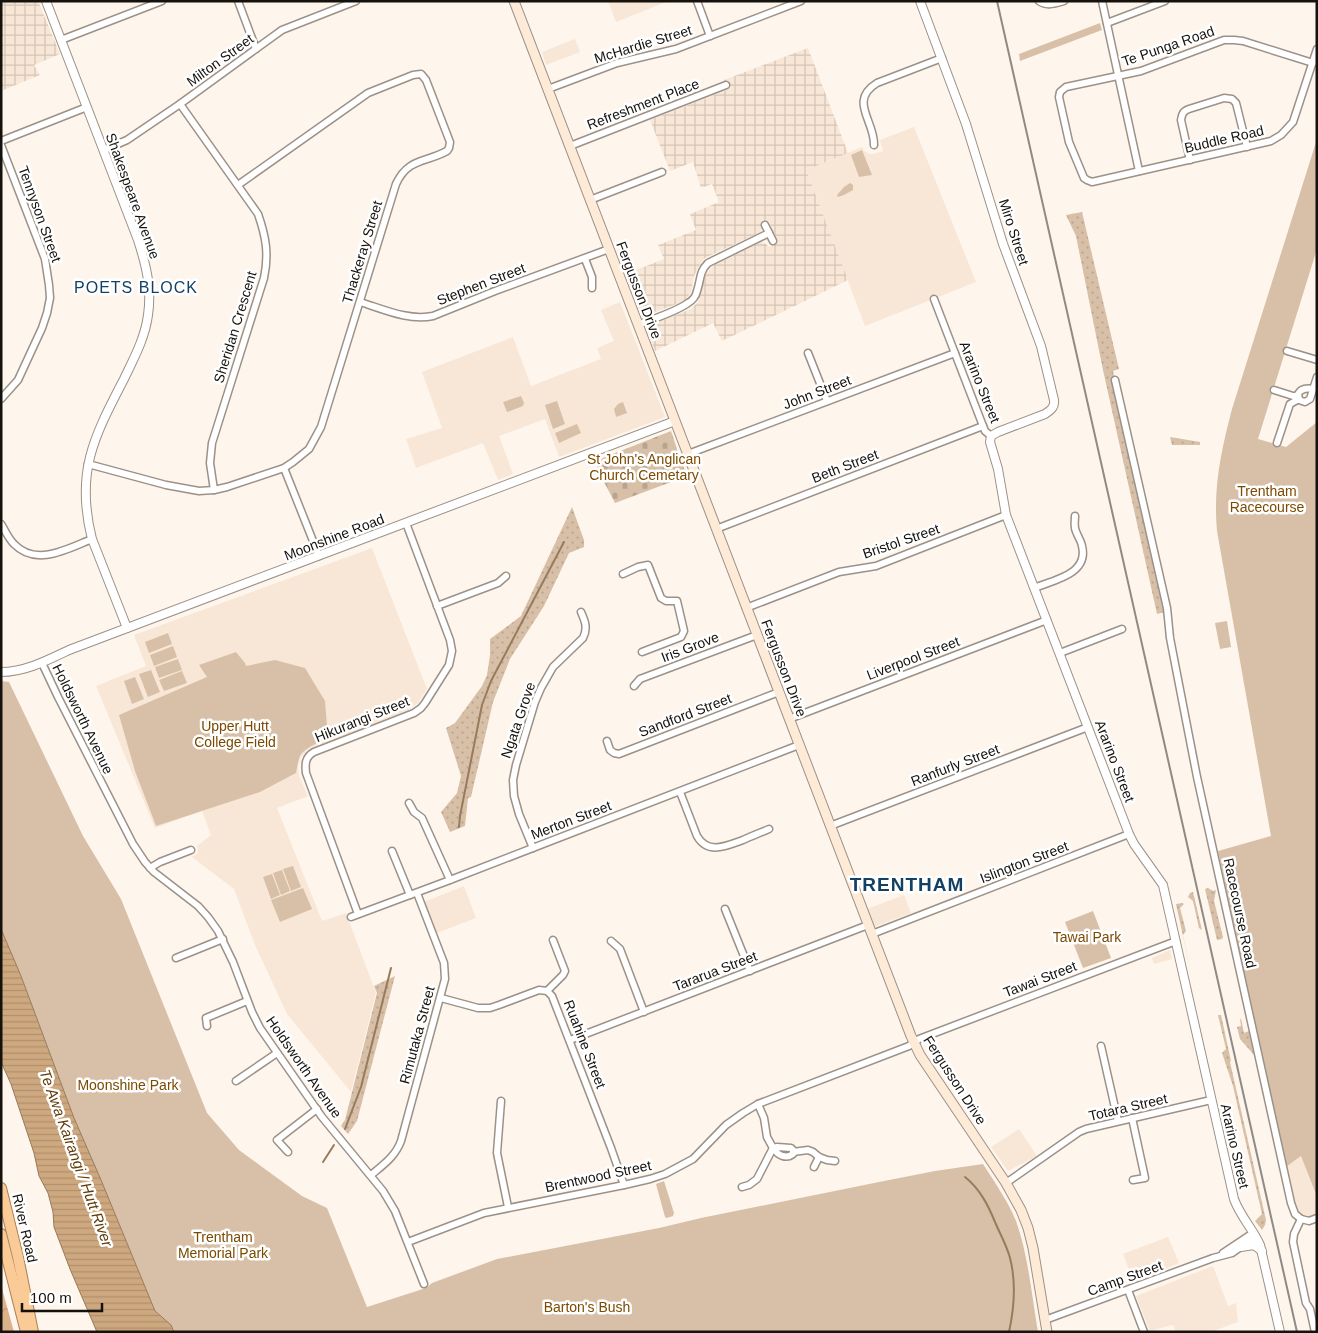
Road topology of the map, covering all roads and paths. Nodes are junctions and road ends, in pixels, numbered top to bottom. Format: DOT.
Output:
graph roads {
  1 [pos="46,1"];
  2 [pos="162,1"];
  3 [pos="238,1"];
  4 [pos="356,1"];
  5 [pos="514,1"];
  6 [pos="697,1"];
  7 [pos="801,1"];
  8 [pos="920,1"];
  9 [pos="1039,1"];
  10 [pos="1064,1"];
  11 [pos="1102,1"];
  12 [pos="1164,1"];
  13 [pos="1107,24"];
  14 [pos="710,36"];
  15 [pos="61,40"];
  16 [pos="256,49"];
  17 [pos="1317,49"];
  18 [pos="942,58"];
  19 [pos="1312,63"];
  20 [pos="1118,76"];
  21 [pos="726,85"];
  22 [pos="548,90"];
  23 [pos="180,104"];
  24 [pos="87,107"];
  25 [pos="1,140"];
  26 [pos="1,145"];
  27 [pos="874,145"];
  28 [pos="570,146"];
  29 [pos="1247,147"];
  30 [pos="104,150"];
  31 [pos="1190,160"];
  32 [pos="1139,171"];
  33 [pos="662,172"];
  34 [pos="238,185"];
  35 [pos="590,200"];
  36 [pos="765,225"];
  37 [pos="769,233"];
  38 [pos="772,241"];
  39 [pos="609,249"];
  40 [pos="585,259"];
  41 [pos="592,288"];
  42 [pos="934,299"];
  43 [pos="360,302"];
  44 [pos="638,325"];
  45 [pos="1287,351"];
  46 [pos="808,353"];
  47 [pos="955,353"];
  48 [pos="1317,360"];
  49 [pos="1317,378"];
  50 [pos="1115,380"];
  51 [pos="1274,390"];
  52 [pos="1314,391"];
  53 [pos="1298,398"];
  54 [pos="1,399"];
  55 [pos="827,401"];
  56 [pos="675,421"];
  57 [pos="983,426"];
  58 [pos="991,436"];
  59 [pos="1277,443"];
  60 [pos="688,454"];
  61 [pos="88,464"];
  62 [pos="284,468"];
  63 [pos="214,490"];
  64 [pos="1006,516"];
  65 [pos="1074,516"];
  66 [pos="406,523"];
  67 [pos="1,524"];
  68 [pos="716,529"];
  69 [pos="92,539"];
  70 [pos="319,556"];
  71 [pos="623,574"];
  72 [pos="506,576"];
  73 [pos="1034,588"];
  74 [pos="437,606"];
  75 [pos="746,608"];
  76 [pos="582,612"];
  77 [pos="1047,620"];
  78 [pos="127,628"];
  79 [pos="1122,629"];
  80 [pos="757,635"];
  81 [pos="642,652"];
  82 [pos="1060,654"];
  83 [pos="42,663"];
  84 [pos="1,672"];
  85 [pos="634,686"];
  86 [pos="779,692"];
  87 [pos="789,719"];
  88 [pos="1088,727"];
  89 [pos="607,741"];
  90 [pos="799,746"];
  91 [pos="680,792"];
  92 [pos="409,803"];
  93 [pos="830,826"];
  94 [pos="769,829"];
  95 [pos="1129,834"];
  96 [pos="533,848"];
  97 [pos="190,850"];
  98 [pos="392,851"];
  99 [pos="150,868"];
  100 [pos="450,880"];
  101 [pos="414,894"];
  102 [pos="725,909"];
  103 [pos="358,914"];
  104 [pos="351,917"];
  105 [pos="870,930"];
  106 [pos="223,939"];
  107 [pos="553,940"];
  108 [pos="611,941"];
  109 [pos="1176,941"];
  110 [pos="176,958"];
  111 [pos="750,971"];
  112 [pos="547,991"];
  113 [pos="441,998"];
  114 [pos="248,1001"];
  115 [pos="644,1012"];
  116 [pos="207,1026"];
  117 [pos="570,1040"];
  118 [pos="913,1042"];
  119 [pos="1101,1046"];
  120 [pos="277,1053"];
  121 [pos="236,1081"];
  122 [pos="1211,1100"];
  123 [pos="501,1101"];
  124 [pos="758,1104"];
  125 [pos="317,1109"];
  126 [pos="1132,1118"];
  127 [pos="1118,1121"];
  128 [pos="773,1148"];
  129 [pos="288,1152"];
  130 [pos="819,1157"];
  131 [pos="835,1161"];
  132 [pos="814,1167"];
  133 [pos="371,1175"];
  134 [pos="1133,1180"];
  135 [pos="1006,1183"];
  136 [pos="624,1185"];
  137 [pos="742,1187"];
  138 [pos="1,1188"];
  139 [pos="508,1207"];
  140 [pos="1317,1218"];
  141 [pos="1300,1219"];
  142 [pos="1,1222"];
  143 [pos="1,1234"];
  144 [pos="1255,1236"];
  145 [pos="408,1242"];
  146 [pos="1241,1247"];
  147 [pos="1262,1251"];
  148 [pos="1,1254"];
  149 [pos="1213,1258"];
  150 [pos="424,1284"];
  151 [pos="1128,1290"];
  152 [pos="1045,1320"];
  153 [pos="24,1332"];
  154 [pos="33,1332"];
  155 [pos="1047,1332"];
  156 [pos="1144,1332"];
  157 [pos="1280,1332"];
  158 [pos="1315,1332"];
  1 -- 15 [label="street, Shakespeare Avenue"];
  2 -- 15 [label="street"];
  3 -- 16 [label="street"];
  4 -- 16 [label="street, Milton Street"];
  5 -- 22 [label="main road, Fergusson Drive"];
  6 -- 14 [label="street"];
  7 -- 14 [label="street, McHardie Street"];
  8 -- 18 [label="street, Miro Street"];
  9 -- 10 [label="street"];
  11 -- 13 [label="street"];
  12 -- 13 [label="street"];
  13 -- 20 [label="street"];
  14 -- 22 [label="street, McHardie Street"];
  15 -- 24 [label="street, Shakespeare Avenue"];
  16 -- 23 [label="street, Milton Street"];
  17 -- 19 [label="street, Buddle Road"];
  18 -- 27 [label="street"];
  18 -- 58 [label="street, Miro Street"];
  19 -- 20 [label="street, Te Punga Road"];
  19 -- 29 [label="street, Buddle Road"];
  20 -- 32 [label="street"];
  20 -- 32 [label="street, Te Punga Road"];
  21 -- 28 [label="street, Refreshment Place"];
  22 -- 28 [label="main road, Fergusson Drive"];
  23 -- 30 [label="street, Milton Street"];
  23 -- 34 [label="street, Sheridan Crescent"];
  24 -- 25 [label="street"];
  24 -- 30 [label="street, Shakespeare Avenue"];
  26 -- 54 [label="street, Tennyson Street"];
  28 -- 35 [label="main road, Fergusson Drive"];
  29 -- 31 [label="street, Buddle Road"];
  29 -- 31 [label="street"];
  30 -- 61 [label="street, Shakespeare Avenue"];
  31 -- 32 [label="street, Buddle Road"];
  33 -- 35 [label="street"];
  34 -- 43 [label="street, Thackeray Street"];
  34 -- 63 [label="street, Sheridan Crescent"];
  35 -- 39 [label="main road, Fergusson Drive"];
  36 -- 37 [label="street"];
  37 -- 38 [label="street"];
  37 -- 44 [label="street"];
  39 -- 40 [label="street, Stephen Street"];
  39 -- 44 [label="main road, Fergusson Drive"];
  40 -- 41 [label="street"];
  40 -- 43 [label="street, Stephen Street"];
  42 -- 47 [label="street, Ararino Street"];
  43 -- 62 [label="street, Thackeray Street"];
  44 -- 56 [label="main road, Fergusson Drive"];
  45 -- 48 [label="street"];
  46 -- 55 [label="street"];
  47 -- 55 [label="street, John Street"];
  47 -- 57 [label="street, Ararino Street"];
  49 -- 52 [label="street"];
  50 -- 141 [label="street, Racecourse Road"];
  51 -- 53 [label="street"];
  52 -- 53 [label="street"];
  52 -- 53 [label="street"];
  53 -- 59 [label="street"];
  55 -- 60 [label="street, John Street"];
  56 -- 60 [label="main road, Fergusson Drive"];
  56 -- 66 [label="street, Moonshine Road"];
  57 -- 58 [label="street, Ararino Street"];
  57 -- 68 [label="street, Beth Street"];
  58 -- 64 [label="street, Ararino Street"];
  60 -- 68 [label="main road, Fergusson Drive"];
  61 -- 63 [label="street, Thackeray Street"];
  61 -- 69 [label="street, Shakespeare Avenue"];
  62 -- 63 [label="street, Thackeray Street"];
  62 -- 70 [label="street"];
  64 -- 73 [label="street, Ararino Street"];
  64 -- 75 [label="street, Bristol Street"];
  65 -- 73 [label="street"];
  66 -- 70 [label="street, Moonshine Road"];
  66 -- 74 [label="street, Hikurangi Street"];
  67 -- 69 [label="street"];
  68 -- 75 [label="main road, Fergusson Drive"];
  69 -- 78 [label="street, Shakespeare Avenue"];
  70 -- 78 [label="street, Moonshine Road"];
  71 -- 81 [label="street"];
  72 -- 74 [label="street"];
  73 -- 77 [label="street, Ararino Street"];
  74 -- 103 [label="street, Hikurangi Street"];
  75 -- 80 [label="main road, Fergusson Drive"];
  76 -- 96 [label="street, Ngata Grove"];
  77 -- 82 [label="street, Ararino Street"];
  77 -- 87 [label="street, Liverpool Street"];
  78 -- 83 [label="street, Moonshine Road"];
  79 -- 82 [label="street"];
  80 -- 85 [label="street, Iris Grove"];
  80 -- 86 [label="main road, Fergusson Drive"];
  82 -- 88 [label="street, Ararino Street"];
  83 -- 84 [label="street, Moonshine Road"];
  83 -- 99 [label="street, Holdsworth Avenue"];
  86 -- 87 [label="main road, Fergusson Drive"];
  86 -- 89 [label="street, Sandford Street"];
  87 -- 90 [label="main road, Fergusson Drive"];
  88 -- 93 [label="street, Ranfurly Street"];
  88 -- 95 [label="street, Ararino Street"];
  90 -- 91 [label="street, Merton Street"];
  90 -- 93 [label="main road, Fergusson Drive"];
  91 -- 94 [label="street"];
  91 -- 96 [label="street, Merton Street"];
  92 -- 100 [label="street"];
  93 -- 105 [label="main road, Fergusson Drive"];
  95 -- 105 [label="street, Islington Street"];
  95 -- 109 [label="street, Ararino Street"];
  96 -- 100 [label="street, Merton Street"];
  97 -- 99 [label="street"];
  98 -- 101 [label="street, Rimutaka Street"];
  99 -- 106 [label="street, Holdsworth Avenue"];
  100 -- 101 [label="street, Merton Street"];
  101 -- 103 [label="street, Merton Street"];
  101 -- 113 [label="street, Rimutaka Street"];
  102 -- 111 [label="street"];
  103 -- 104 [label="street, Merton Street"];
  105 -- 111 [label="street, Tararua Street"];
  105 -- 118 [label="main road, Fergusson Drive"];
  106 -- 110 [label="street"];
  106 -- 114 [label="street, Holdsworth Avenue"];
  107 -- 112 [label="street"];
  108 -- 115 [label="street"];
  109 -- 118 [label="street, Tawai Street"];
  109 -- 122 [label="street, Ararino Street"];
  111 -- 115 [label="street, Tararua Street"];
  112 -- 113 [label="street, Ruahine Street"];
  112 -- 117 [label="street, Ruahine Street"];
  113 -- 133 [label="street, Rimutaka Street"];
  114 -- 116 [label="street"];
  114 -- 120 [label="street, Holdsworth Avenue"];
  115 -- 117 [label="street, Tararua Street"];
  117 -- 136 [label="street, Ruahine Street"];
  118 -- 124 [label="street, Brentwood Street"];
  118 -- 135 [label="main road, Fergusson Drive"];
  119 -- 127 [label="street"];
  120 -- 121 [label="street"];
  120 -- 125 [label="street, Holdsworth Avenue"];
  122 -- 126 [label="street, Totara Street"];
  122 -- 144 [label="street, Ararino Street"];
  123 -- 139 [label="street"];
  124 -- 128 [label="street"];
  124 -- 136 [label="street, Brentwood Street"];
  125 -- 129 [label="street"];
  125 -- 133 [label="street, Holdsworth Avenue"];
  126 -- 127 [label="street, Totara Street"];
  126 -- 134 [label="street"];
  127 -- 135 [label="street, Totara Street"];
  128 -- 130 [label="street"];
  128 -- 137 [label="street"];
  130 -- 131 [label="street"];
  130 -- 132 [label="street"];
  133 -- 145 [label="street, Holdsworth Avenue"];
  135 -- 152 [label="main road, Fergusson Drive"];
  136 -- 139 [label="street, Brentwood Street"];
  138 -- 154 [label="highway, River Road"];
  139 -- 145 [label="street, Brentwood Street"];
  140 -- 141 [label="street"];
  141 -- 158 [label="street"];
  142 -- 154 [label="highway"];
  143 -- 153 [label="highway, River Road"];
  144 -- 146 [label="street, Camp Street"];
  144 -- 147 [label="street, Ararino Street"];
  144 -- 149 [label="street, Camp Street"];
  145 -- 150 [label="street, Holdsworth Avenue"];
  146 -- 147 [label="street"];
  146 -- 149 [label="street, Camp Street"];
  147 -- 157 [label="street, Ararino Street"];
  148 -- 153 [label="highway"];
  149 -- 151 [label="street, Camp Street"];
  151 -- 152 [label="street, Camp Street"];
  151 -- 156 [label="street"];
  152 -- 155 [label="main road, Fergusson Drive"];
}
